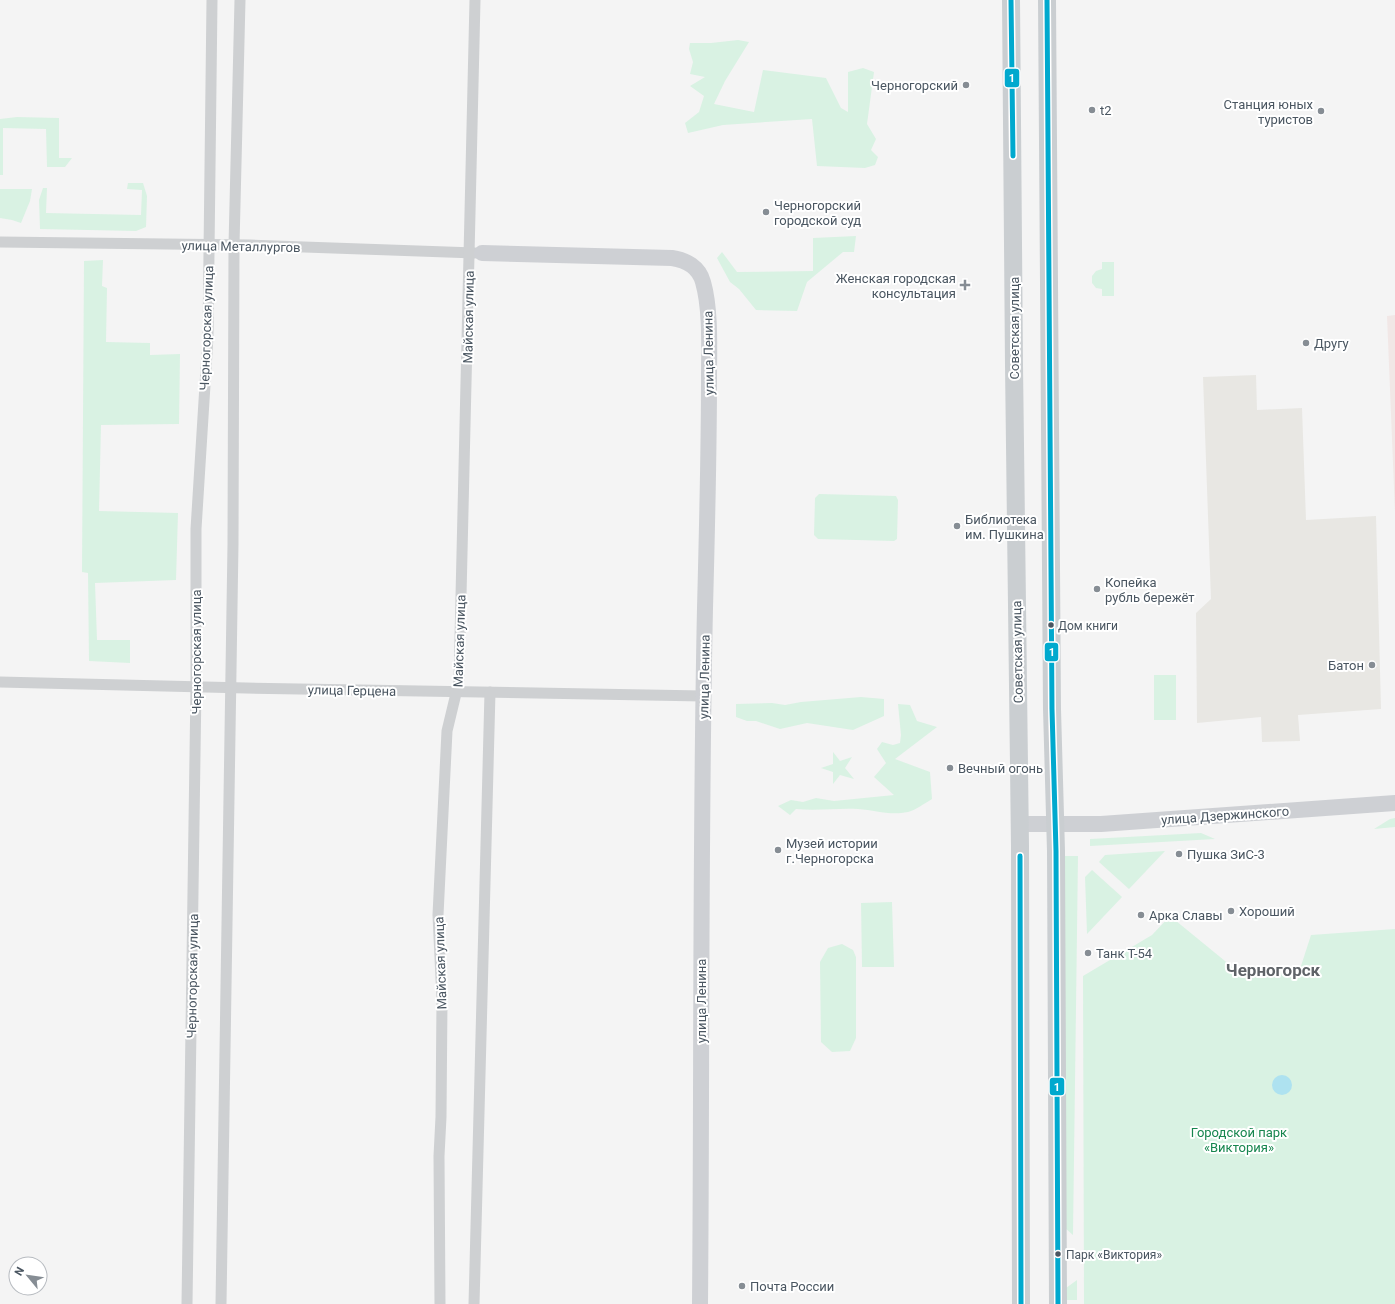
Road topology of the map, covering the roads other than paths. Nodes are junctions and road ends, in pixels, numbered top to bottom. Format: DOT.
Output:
graph roads {
  1 [pos="212,0"];
  2 [pos="240,0"];
  3 [pos="475,0"];
  4 [pos="1012,0"];
  5 [pos="1048,0"];
  6 [pos="0,242"];
  7 [pos="209,245"];
  8 [pos="234,245"];
  9 [pos="476,253"];
  10 [pos="0,682"];
  11 [pos="196,686"];
  12 [pos="230,688"];
  13 [pos="458,692"];
  14 [pos="490,692"];
  15 [pos="703,696"];
  16 [pos="1395,803"];
  17 [pos="1020,824"];
  18 [pos="1055,825"];
  19 [pos="187,1304"];
  20 [pos="221,1304"];
  21 [pos="440,1304"];
  22 [pos="474,1304"];
  23 [pos="700,1304"];
  24 [pos="1022,1304"];
  25 [pos="1058,1304"];
  1 -- 7 [label="street, Черногорская улица"];
  2 -- 8 [label="street, Черногорская улица"];
  3 -- 9 [label="street, Майская улица"];
  4 -- 17 [label="main road, Советская улица"];
  5 -- 18 [label="main road"];
  6 -- 7 [label="street, улица Металлургов"];
  7 -- 8 [label="street, улица Металлургов"];
  7 -- 11 [label="street, Черногорская улица"];
  8 -- 9 [label="street, улица Металлургов"];
  8 -- 12 [label="street, Черногорская улица"];
  9 -- 13 [label="street, Майская улица"];
  9 -- 15 [label="street, улица Ленина"];
  10 -- 11 [label="street, улица Герцена"];
  11 -- 12 [label="street, улица Герцена"];
  11 -- 19 [label="street, Черногорская улица"];
  12 -- 13 [label="street, улица Герцена"];
  12 -- 20 [label="street, Черногорская улица"];
  13 -- 14 [label="street, улица Герцена"];
  13 -- 21 [label="street, Майская улица"];
  14 -- 15 [label="street, улица Герцена"];
  14 -- 22 [label="street"];
  15 -- 23 [label="street, улица Ленина"];
  16 -- 18 [label="street, улица Дзержинского"];
  17 -- 18 [label="street, улица Дзержинского"];
  17 -- 24 [label="main road, Советская улица"];
  18 -- 25 [label="main road"];
}
